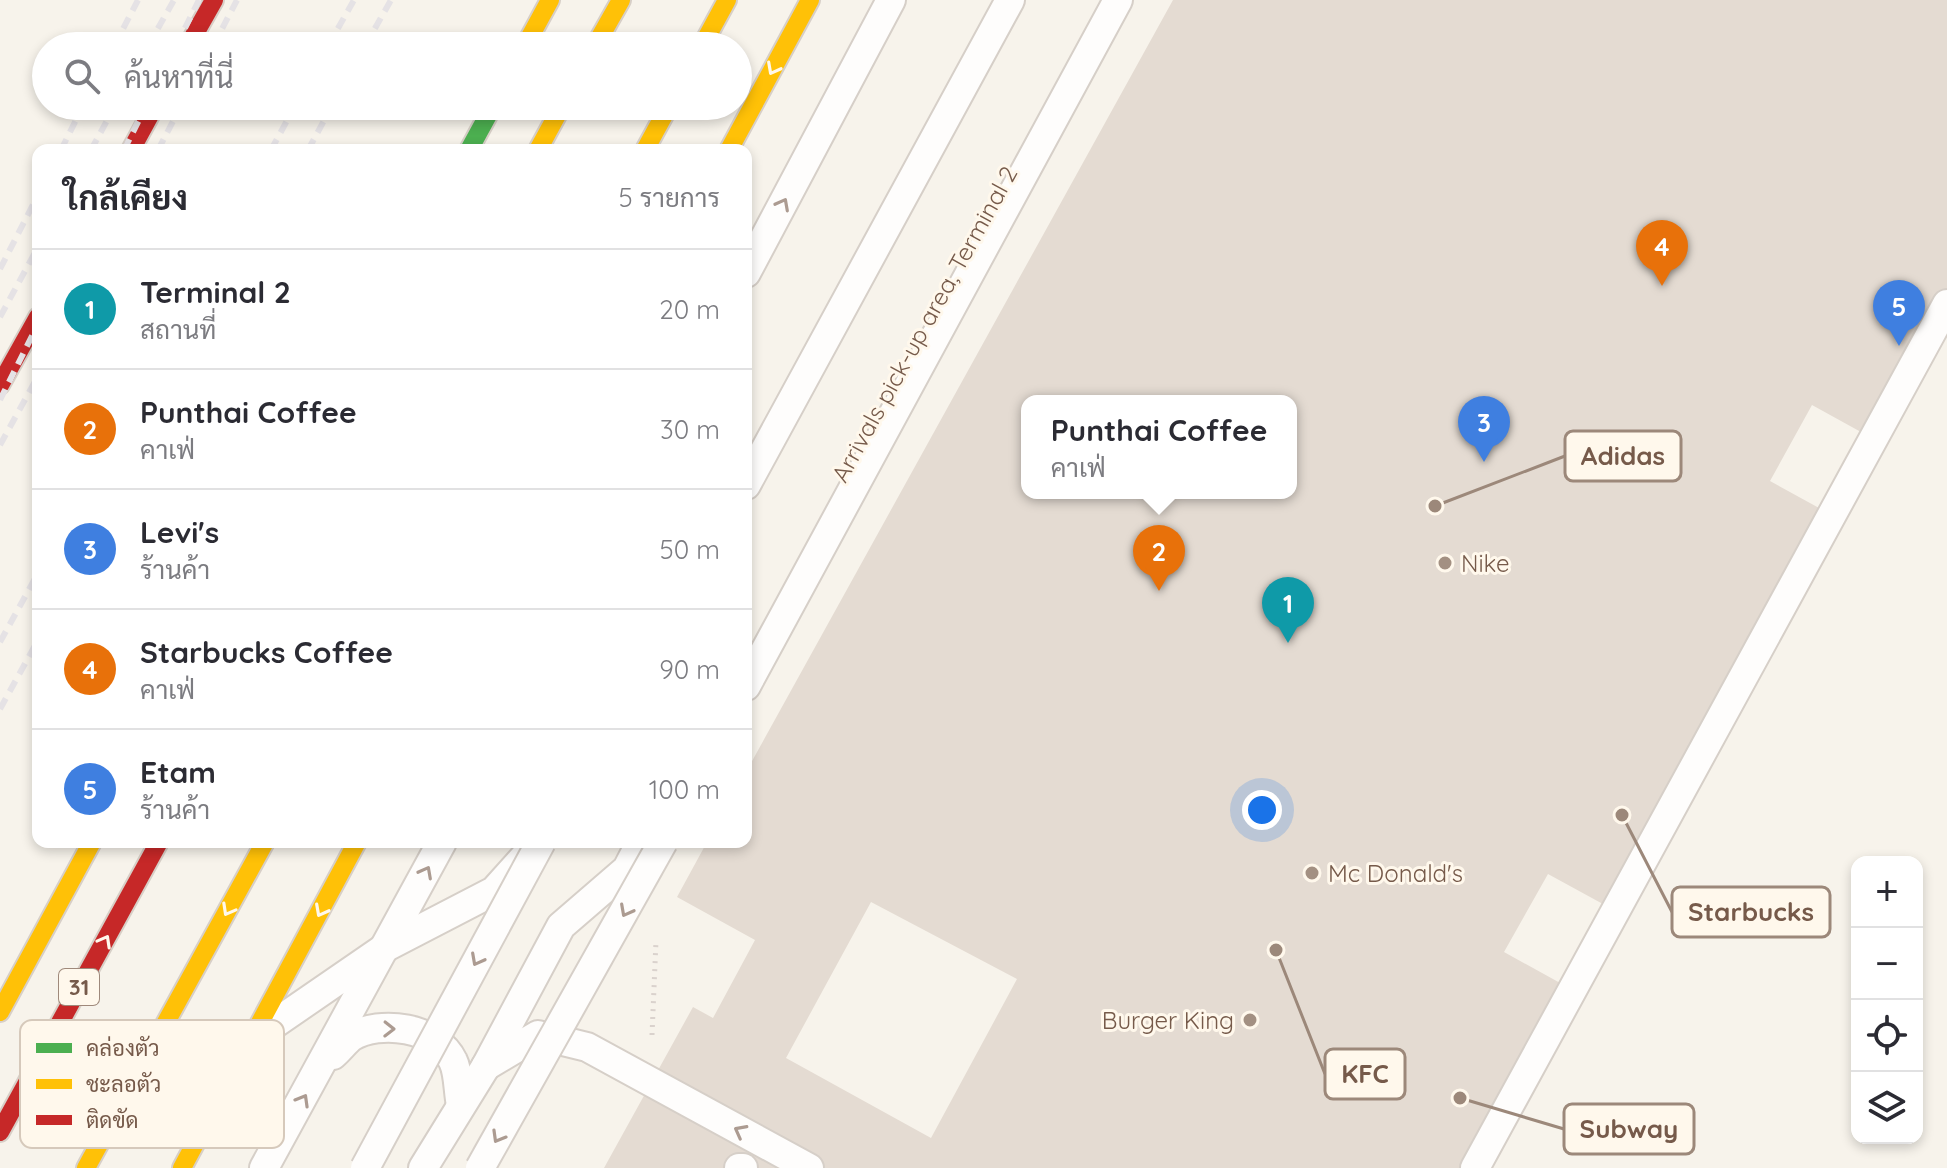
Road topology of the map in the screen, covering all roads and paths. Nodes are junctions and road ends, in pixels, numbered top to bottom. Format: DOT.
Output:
graph roads {
  1 [pos="214,0"];
  2 [pos="550,0"];
  3 [pos="621,0"];
  4 [pos="727,0"];
  5 [pos="810,0"];
  6 [pos="891,0"];
  7 [pos="1000,0"];
  8 [pos="1010,0"];
  9 [pos="1101,0"];
  10 [pos="1118,0"];
  11 [pos="196,32"];
  12 [pos="533,32"];
  13 [pos="603,32"];
  14 [pos="710,32"];
  15 [pos="752,107"];
  16 [pos="147,120"];
  17 [pos="485,120"];
  18 [pos="554,120"];
  19 [pos="661,120"];
  20 [pos="745,120"];
  21 [pos="134,144"];
  22 [pos="472,144"];
  23 [pos="541,144"];
  24 [pos="648,144"];
  25 [pos="732,144"];
  26 [pos="752,262"];
  27 [pos="1947,304"];
  28 [pos="32,328"];
  29 [pos="0,385"];
  30 [pos="752,454"];
  31 [pos="752,474"];
  32 [pos="752,638"];
  33 [pos="752,675"];
  34 [pos="89,848"];
  35 [pos="156,848"];
  36 [pos="262,848"];
  37 [pos="354,848"];
  38 [pos="439,848"];
  39 [pos="533,848"];
  40 [pos="536,848"];
  41 [pos="638,848"];
  42 [pos="660,848"];
  43 [pos="656,933"];
  44 [pos="386,947"];
  45 [pos="0,1012"];
  46 [pos="61,1020"];
  47 [pos="167,1020"];
  48 [pos="262,1020"];
  49 [pos="280,1020"];
  50 [pos="324,1064"];
  51 [pos="486,1066"];
  52 [pos="651,1084"];
  53 [pos="20,1096"];
  54 [pos="461,1105"];
  55 [pos="0,1132"];
  56 [pos="284,1133"];
  57 [pos="97,1148"];
  58 [pos="193,1148"];
  59 [pos="276,1148"];
  60 [pos="86,1168"];
  61 [pos="182,1168"];
  62 [pos="264,1168"];
  63 [pos="365,1168"];
  64 [pos="423,1168"];
  65 [pos="480,1168"];
  66 [pos="809,1168"];
  67 [pos="1475,1168"];
  1 -- 11 [label="main road"];
  2 -- 12 [label="main road"];
  3 -- 13 [label="main road"];
  4 -- 14 [label="main road"];
  5 -- 15 [label="main road, one-way"];
  26 -- 6 [label="lane, one-way"];
  7 -- 30 [label="lane"];
  8 -- 31 [label="lane"];
  9 -- 32 [label="lane, Arrivals pick-up area, Terminal 2"];
  10 -- 33 [label="lane"];
  16 -- 21 [label="main road"];
  17 -- 22 [label="main road"];
  18 -- 23 [label="main road"];
  19 -- 24 [label="main road"];
  20 -- 25 [label="main road, one-way"];
  27 -- 67 [label="lane"];
  28 -- 29 [label="main road"];
  34 -- 45 [label="main road, 31"];
  46 -- 35 [label="main road, 31, one-way"];
  36 -- 47 [label="main road, one-way"];
  37 -- 48 [label="main road, one-way"];
  44 -- 38 [label="lane, one-way"];
  39 -- 44 [label="lane"];
  40 -- 63 [label="lane, one-way, bridge"];
  41 -- 51 [label="lane"];
  42 -- 65 [label="lane, one-way, bridge"];
  43 -- 52 [label="path"];
  44 -- 49 [label="lane"];
  44 -- 50 [label="lane"];
  50 -- 54 [label="lane, one-way"];
  56 -- 50 [label="lane, one-way"];
  51 -- 52 [label="lane"];
  51 -- 54 [label="lane"];
  66 -- 52 [label="lane, one-way"];
  55 -- 53 [label="main road, 31, one-way"];
  54 -- 64 [label="lane"];
  57 -- 60 [label="main road, one-way"];
  58 -- 61 [label="main road"];
  62 -- 59 [label="lane, one-way"];
}
